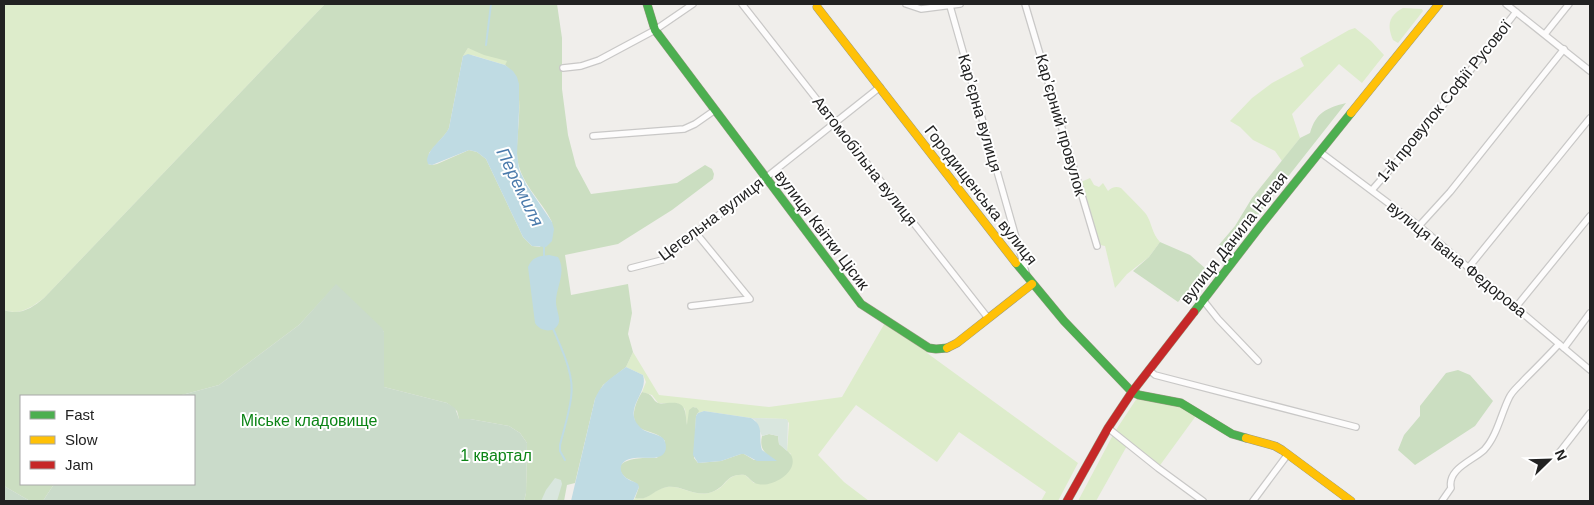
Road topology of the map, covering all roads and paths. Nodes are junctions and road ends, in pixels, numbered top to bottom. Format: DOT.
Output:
graph roads {
  1 [pos="647,4"];
  2 [pos="693,4"];
  3 [pos="742,4"];
  4 [pos="906,4"];
  5 [pos="960,4"];
  6 [pos="1026,4"];
  7 [pos="1439,4"];
  8 [pos="1506,4"];
  9 [pos="1569,4"];
  10 [pos="950,6"];
  11 [pos="817,7"];
  12 [pos="1516,12"];
  13 [pos="655,30"];
  14 [pos="1545,34"];
  15 [pos="1564,49"];
  16 [pos="563,68"];
  17 [pos="1590,71"];
  18 [pos="880,87"];
  19 [pos="715,110"];
  20 [pos="1590,118"];
  21 [pos="835,123"];
  22 [pos="593,136"];
  23 [pos="1320,152"];
  24 [pos="765,178"];
  25 [pos="1372,190"];
  26 [pos="1590,216"];
  27 [pos="1419,226"];
  28 [pos="696,233"];
  29 [pos="1097,246"];
  30 [pos="1469,267"];
  31 [pos="631,268"];
  32 [pos="1027,278"];
  33 [pos="1032,284"];
  34 [pos="1203,300"];
  35 [pos="691,306"];
  36 [pos="1516,307"];
  37 [pos="1590,313"];
  38 [pos="988,318"];
  39 [pos="1561,346"];
  40 [pos="1258,361"];
  41 [pos="1149,370"];
  42 [pos="1590,370"];
  43 [pos="1132,392"];
  44 [pos="1590,413"];
  45 [pos="1356,427"];
  46 [pos="1108,428"];
  47 [pos="1559,453"];
  48 [pos="1288,454"];
  49 [pos="1200,500"];
  50 [pos="1067,501"];
  51 [pos="1253,501"];
  52 [pos="1351,501"];
  53 [pos="1442,501"];
  1 -- 13 [label="street, вулиця Квітки Цісик"];
  2 -- 13 [label="street"];
  3 -- 21 [label="street, Автомобільна вулиця"];
  4 -- 10 [label="street"];
  5 -- 10 [label="street"];
  6 -- 29 [label="street, Карʼєрний провулок"];
  7 -- 23 [label="street, вулиця Данила Нечая"];
  8 -- 12 [label="street"];
  9 -- 14 [label="street"];
  10 -- 32 [label="street, Карʼєрна вулиця"];
  11 -- 18 [label="street, Городищенська вулиця"];
  12 -- 14 [label="street"];
  12 -- 25 [label="street, 1-й провулок Софії Русової"];
  13 -- 16 [label="street"];
  13 -- 19 [label="street, вулиця Квітки Цісик"];
  14 -- 15 [label="street"];
  15 -- 17 [label="street"];
  15 -- 27 [label="street"];
  18 -- 21 [label="street, Цегельна вулиця"];
  18 -- 32 [label="street, Городищенська вулиця"];
  19 -- 22 [label="street"];
  19 -- 24 [label="street, вулиця Квітки Цісик"];
  20 -- 30 [label="street"];
  21 -- 24 [label="street, Цегельна вулиця"];
  21 -- 38 [label="street, Автомобільна вулиця"];
  23 -- 25 [label="street, вулиця Івана Федорова"];
  23 -- 34 [label="street, вулиця Данила Нечая"];
  24 -- 28 [label="street, Цегельна вулиця"];
  24 -- 38 [label="street, вулиця Квітки Цісик"];
  25 -- 27 [label="street, вулиця Івана Федорова"];
  26 -- 36 [label="street"];
  27 -- 30 [label="street, вулиця Івана Федорова"];
  28 -- 31 [label="street, Цегельна вулиця"];
  28 -- 35 [label="street"];
  30 -- 36 [label="street, вулиця Івана Федорова"];
  32 -- 33 [label="street, Городищенська вулиця"];
  33 -- 38 [label="street, вулиця Квітки Цісик"];
  33 -- 43 [label="street, Городищенська вулиця"];
  34 -- 40 [label="street"];
  34 -- 41 [label="street, вулиця Данила Нечая"];
  36 -- 39 [label="street, вулиця Івана Федорова"];
  37 -- 39 [label="street"];
  39 -- 42 [label="street, вулиця Івана Федорова"];
  39 -- 53 [label="street"];
  41 -- 43 [label="street, вулиця Данила Нечая"];
  41 -- 45 [label="street"];
  43 -- 46 [label="street, вулиця Данила Нечая"];
  43 -- 48 [label="street"];
  44 -- 47 [label="street"];
  46 -- 49 [label="street"];
  46 -- 50 [label="street, вулиця Данила Нечая"];
  48 -- 51 [label="street"];
  48 -- 52 [label="street"];
}
